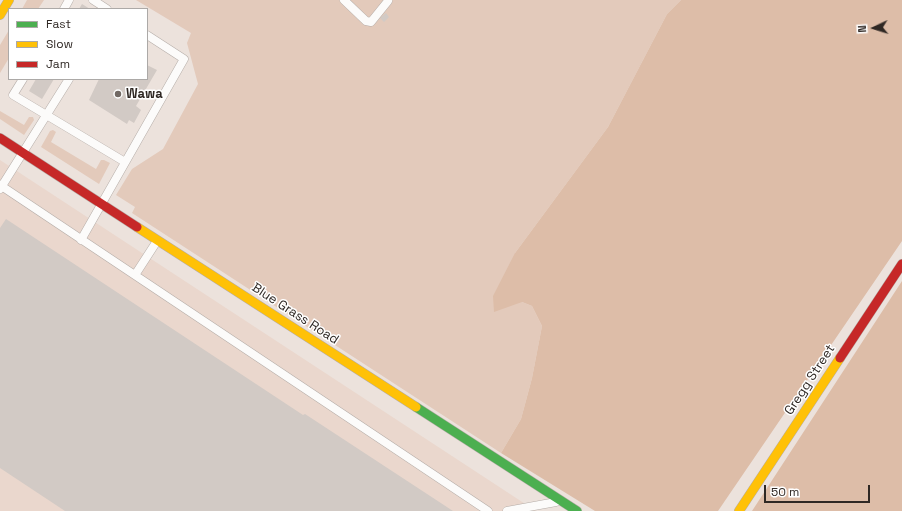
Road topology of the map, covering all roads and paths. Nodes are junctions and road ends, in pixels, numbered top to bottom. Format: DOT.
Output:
graph roads {
  1 [pos="9,0"];
  2 [pos="93,0"];
  3 [pos="344,0"];
  4 [pos="388,1"];
  5 [pos="105,8"];
  6 [pos="0,15"];
  7 [pos="148,36"];
  8 [pos="22,80"];
  9 [pos="68,80"];
  10 [pos="47,115"];
  11 [pos="0,138"];
  12 [pos="23,154"];
  13 [pos="125,162"];
  14 [pos="1,187"];
  15 [pos="101,204"];
  16 [pos="81,240"];
  17 [pos="158,241"];
  18 [pos="902,264"];
  19 [pos="135,275"];
  20 [pos="561,501"];
  21 [pos="488,511"];
  22 [pos="507,511"];
  23 [pos="577,511"];
  24 [pos="739,511"];
  1 -- 6 [label="street"];
  2 -- 5 [label="lane"];
  3 -- 4 [label="lane"];
  7 -- 13 [label="lane"];
  8 -- 10 [label="lane"];
  9 -- 10 [label="lane"];
  10 -- 12 [label="lane"];
  10 -- 13 [label="lane"];
  11 -- 12 [label="street, Blue Grass Road"];
  12 -- 14 [label="lane"];
  12 -- 15 [label="street, Blue Grass Road"];
  13 -- 15 [label="lane"];
  14 -- 16 [label="lane"];
  15 -- 16 [label="lane"];
  15 -- 17 [label="street, Blue Grass Road"];
  16 -- 19 [label="lane"];
  17 -- 19 [label="lane"];
  17 -- 20 [label="street, Blue Grass Road"];
  18 -- 24 [label="street, Gregg Street"];
  19 -- 21 [label="lane"];
  20 -- 22 [label="lane"];
  20 -- 23 [label="street, Blue Grass Road"];
}
